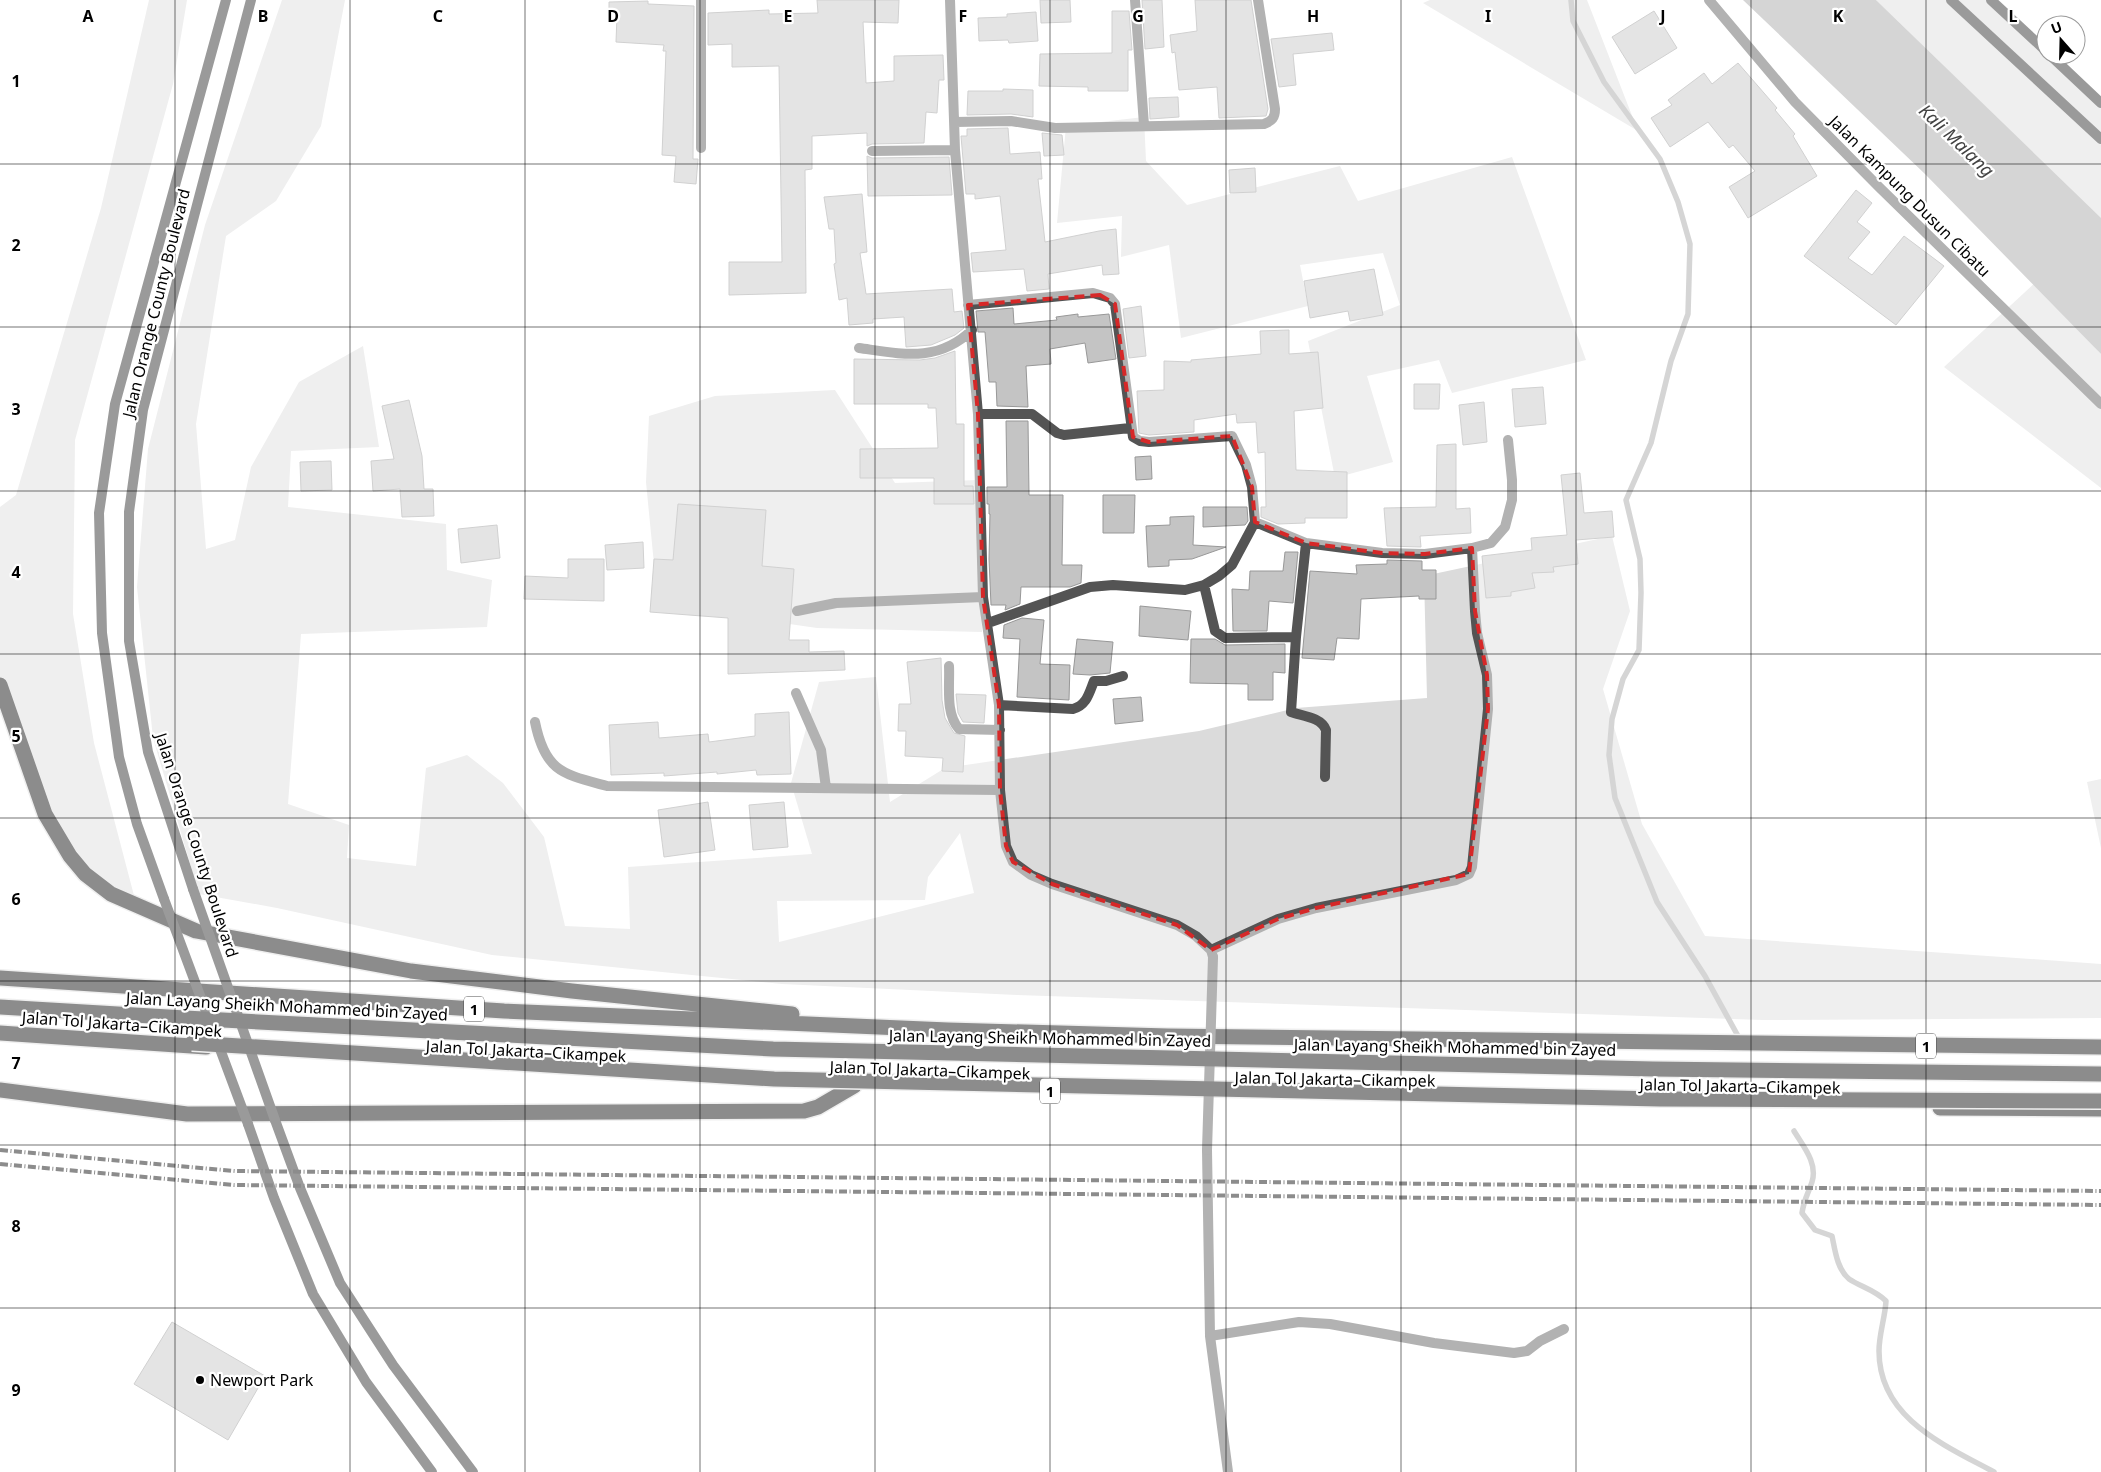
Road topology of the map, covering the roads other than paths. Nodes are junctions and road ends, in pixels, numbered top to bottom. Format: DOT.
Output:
graph roads {
  1 [pos="226,0"];
  2 [pos="251,0"];
  3 [pos="700,0"];
  4 [pos="950,0"];
  5 [pos="1135,0"];
  6 [pos="1258,0"];
  7 [pos="1709,0"];
  8 [pos="1951,0"];
  9 [pos="1991,0"];
  10 [pos="2036,42"];
  11 [pos="2061,65"];
  12 [pos="2101,103"];
  13 [pos="955,122"];
  14 [pos="1144,125"];
  15 [pos="2101,139"];
  16 [pos="701,148"];
  17 [pos="955,150"];
  18 [pos="872,151"];
  19 [pos="968,305"];
  20 [pos="972,330"];
  21 [pos="859,348"];
  22 [pos="2101,404"];
  23 [pos="978,414"];
  24 [pos="1130,428"];
  25 [pos="1508,440"];
  26 [pos="1255,522"];
  27 [pos="1306,543"];
  28 [pos="1472,548"];
  29 [pos="1204,585"];
  30 [pos="984,597"];
  31 [pos="797,611"];
  32 [pos="988,623"];
  33 [pos="1296,637"];
  34 [pos="949,666"];
  35 [pos="1123,676"];
  36 [pos="0,685"];
  37 [pos="796,693"];
  38 [pos="999,705"];
  39 [pos="535,722"];
  40 [pos="1000,730"];
  41 [pos="1326,777"];
  42 [pos="826,788"];
  43 [pos="1000,790"];
  44 [pos="1212,954"];
  45 [pos="0,978"];
  46 [pos="0,1007"];
  47 [pos="948,1030"];
  48 [pos="0,1032"];
  49 [pos="2101,1047"];
  50 [pos="2101,1074"];
  51 [pos="854,1086"];
  52 [pos="0,1090"];
  53 [pos="2101,1101"];
  54 [pos="2101,1108"];
  55 [pos="1564,1328"];
  56 [pos="1210,1336"];
  57 [pos="432,1472"];
  58 [pos="473,1472"];
  59 [pos="1228,1472"];
  1 -- 57 [label="main road, Jalan Orange County Boulevard, bridge"];
  2 -- 58 [label="main road, Jalan Orange County Boulevard, bridge"];
  3 -- 16 [label="street"];
  4 -- 13 [label="street"];
  5 -- 14 [label="street"];
  6 -- 14 [label="street"];
  7 -- 22 [label="street, Jalan Kampung Dusun Cibatu"];
  8 -- 15 [label="main road"];
  9 -- 10 [label="main road"];
  11 -- 12 [label="main road"];
  13 -- 14 [label="street"];
  13 -- 17 [label="street"];
  17 -- 18 [label="street"];
  17 -- 19 [label="street"];
  19 -- 20 [label="street"];
  19 -- 24 [label="street"];
  20 -- 21 [label="street"];
  20 -- 23 [label="street"];
  23 -- 24 [label="street"];
  23 -- 30 [label="street"];
  24 -- 26 [label="street"];
  25 -- 28 [label="street"];
  26 -- 27 [label="street"];
  26 -- 29 [label="street"];
  27 -- 28 [label="street"];
  27 -- 33 [label="street"];
  28 -- 44 [label="street"];
  29 -- 32 [label="street"];
  29 -- 33 [label="street"];
  30 -- 31 [label="street"];
  30 -- 32 [label="street"];
  32 -- 38 [label="street"];
  33 -- 41 [label="street"];
  34 -- 40 [label="street"];
  35 -- 38 [label="street"];
  36 -- 47 [label="highway"];
  37 -- 42 [label="street"];
  38 -- 40 [label="street"];
  39 -- 42 [label="street"];
  40 -- 43 [label="street"];
  42 -- 43 [label="street"];
  43 -- 44 [label="street"];
  44 -- 56 [label="street, bridge"];
  45 -- 47 [label="highway, 1"];
  46 -- 50 [label="highway, Jalan Layang Sheikh Mohammed bin Zayed / 1, bridge"];
  47 -- 49 [label="highway, 1"];
  48 -- 51 [label="highway, Jalan Tol Jakarta–Cikampek / 1"];
  48 -- 53 [label="highway, 1, bridge"];
  51 -- 52 [label="highway"];
  51 -- 54 [label="highway, Jalan Tol Jakarta–Cikampek / 1"];
  55 -- 56 [label="street"];
  56 -- 59 [label="street"];
}
